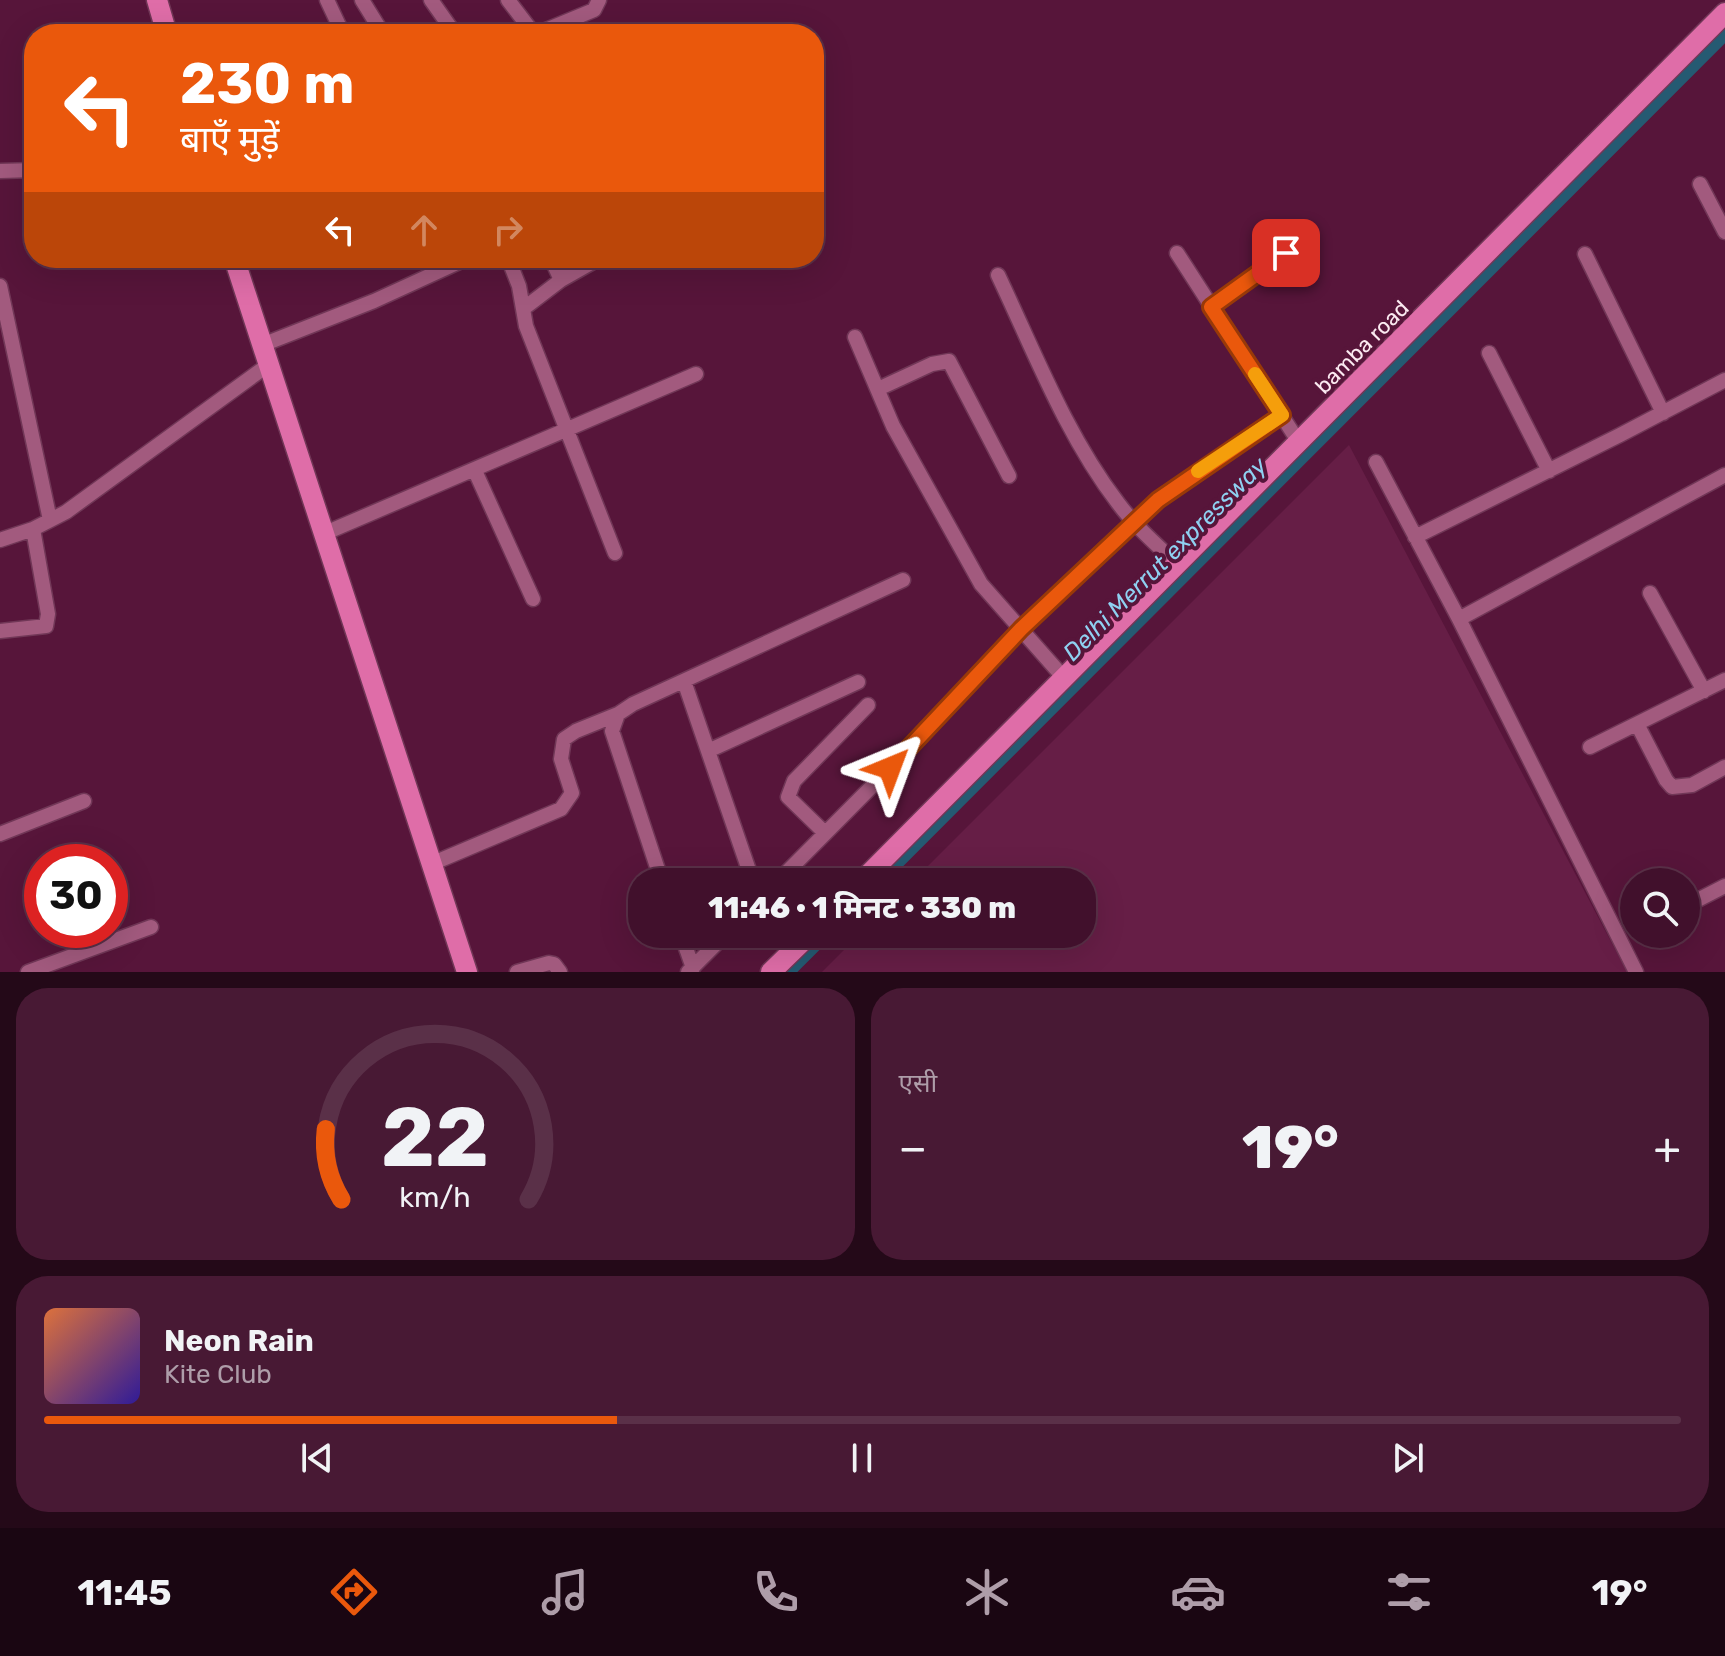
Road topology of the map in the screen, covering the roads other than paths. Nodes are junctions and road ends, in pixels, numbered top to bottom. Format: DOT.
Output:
graph roads {
  1 [pos="327,0"];
  2 [pos="362,0"];
  3 [pos="431,0"];
  4 [pos="508,0"];
  5 [pos="160,1"];
  6 [pos="603,1"];
  7 [pos="1725,13"];
  8 [pos="165,24"];
  9 [pos="338,24"];
  10 [pos="377,24"];
  11 [pos="448,24"];
  12 [pos="527,24"];
  13 [pos="560,24"];
  14 [pos="24,170"];
  15 [pos="0,171"];
  16 [pos="1700,184"];
  17 [pos="1725,232"];
  18 [pos="1177,253"];
  19 [pos="1286,253"];
  20 [pos="1585,254"];
  21 [pos="237,268"];
  22 [pos="446,268"];
  23 [pos="512,268"];
  24 [pos="556,268"];
  25 [pos="582,268"];
  26 [pos="998,275"];
  27 [pos="561,280"];
  28 [pos="0,286"];
  29 [pos="1211,307"];
  30 [pos="523,309"];
  31 [pos="855,337"];
  32 [pos="6,351"];
  33 [pos="1489,353"];
  34 [pos="265,355"];
  35 [pos="696,374"];
  36 [pos="1725,380"];
  37 [pos="878,389"];
  38 [pos="1663,413"];
  39 [pos="1282,415"];
  40 [pos="566,431"];
  41 [pos="1300,444"];
  42 [pos="1376,462"];
  43 [pos="475,471"];
  44 [pos="1549,471"];
  45 [pos="1725,475"];
  46 [pos="1009,476"];
  47 [pos="50,520"];
  48 [pos="1134,521"];
  49 [pos="33,529"];
  50 [pos="323,534"];
  51 [pos="1415,537"];
  52 [pos="0,540"];
  53 [pos="615,553"];
  54 [pos="1178,565"];
  55 [pos="903,580"];
  56 [pos="1650,593"];
  57 [pos="533,599"];
  58 [pos="1459,619"];
  59 [pos="1021,629"];
  60 [pos="0,631"];
  61 [pos="1064,678"];
  62 [pos="1725,680"];
  63 [pos="684,681"];
  64 [pos="858,682"];
  65 [pos="1704,691"];
  66 [pos="868,705"];
  67 [pos="618,714"];
  68 [pos="1637,724"];
  69 [pos="1590,747"];
  70 [pos="708,751"];
  71 [pos="1725,767"];
  72 [pos="84,801"];
  73 [pos="825,833"];
  74 [pos="0,834"];
  75 [pos="431,864"];
  76 [pos="657,868"];
  77 [pos="748,868"];
  78 [pos="791,868"];
  79 [pos="875,868"];
  80 [pos="1725,886"];
  81 [pos="1700,899"];
  82 [pos="151,927"];
  83 [pos="1620,941"];
  84 [pos="684,948"];
  85 [pos="712,948"];
  86 [pos="796,948"];
  87 [pos="1624,948"];
  88 [pos="690,970"];
  89 [pos="28,972"];
  90 [pos="467,972"];
  91 [pos="517,972"];
  92 [pos="560,972"];
  93 [pos="771,972"];
  94 [pos="1636,972"];
  1 -- 9 [label="street"];
  2 -- 10 [label="street"];
  3 -- 11 [label="street"];
  4 -- 12 [label="street"];
  5 -- 8 [label="street"];
  6 -- 13 [label="street"];
  7 -- 41 [label="street, bamba road"];
  14 -- 15 [label="street"];
  16 -- 17 [label="street"];
  18 -- 29 [label="street"];
  19 -- 29 [label="street"];
  20 -- 38 [label="street"];
  21 -- 34 [label="street"];
  22 -- 34 [label="street"];
  23 -- 30 [label="street"];
  24 -- 27 [label="street"];
  25 -- 27 [label="street"];
  26 -- 48 [label="street"];
  27 -- 30 [label="street"];
  28 -- 32 [label="street"];
  29 -- 39 [label="street"];
  30 -- 40 [label="street"];
  31 -- 37 [label="street"];
  32 -- 47 [label="street"];
  33 -- 44 [label="street"];
  34 -- 47 [label="street"];
  34 -- 50 [label="street"];
  35 -- 40 [label="street"];
  36 -- 38 [label="street"];
  37 -- 46 [label="street"];
  37 -- 59 [label="street"];
  38 -- 44 [label="street"];
  39 -- 41 [label="street"];
  39 -- 48 [label="street"];
  40 -- 43 [label="street"];
  40 -- 53 [label="street"];
  41 -- 54 [label="street, bamba road"];
  42 -- 51 [label="street"];
  43 -- 50 [label="street"];
  43 -- 57 [label="street"];
  44 -- 51 [label="street"];
  45 -- 58 [label="street"];
  47 -- 49 [label="street"];
  48 -- 54 [label="street"];
  48 -- 59 [label="street"];
  49 -- 52 [label="street"];
  49 -- 60 [label="street"];
  50 -- 75 [label="street"];
  51 -- 58 [label="street"];
  54 -- 61 [label="street, bamba road"];
  55 -- 63 [label="street"];
  56 -- 65 [label="street"];
  58 -- 83 [label="street"];
  59 -- 61 [label="street"];
  59 -- 73 [label="street"];
  61 -- 79 [label="street, bamba road"];
  62 -- 65 [label="street"];
  63 -- 67 [label="street"];
  63 -- 70 [label="street"];
  64 -- 70 [label="street"];
  65 -- 68 [label="street"];
  66 -- 73 [label="street"];
  67 -- 75 [label="street"];
  67 -- 76 [label="street"];
  68 -- 69 [label="street"];
  68 -- 71 [label="street"];
  70 -- 77 [label="street"];
  72 -- 74 [label="street"];
  73 -- 78 [label="street"];
  75 -- 90 [label="street"];
  80 -- 81 [label="street"];
  82 -- 89 [label="street"];
  84 -- 88 [label="street"];
  85 -- 88 [label="street"];
  86 -- 93 [label="street"];
  87 -- 94 [label="street"];
  91 -- 92 [label="street"];
}
